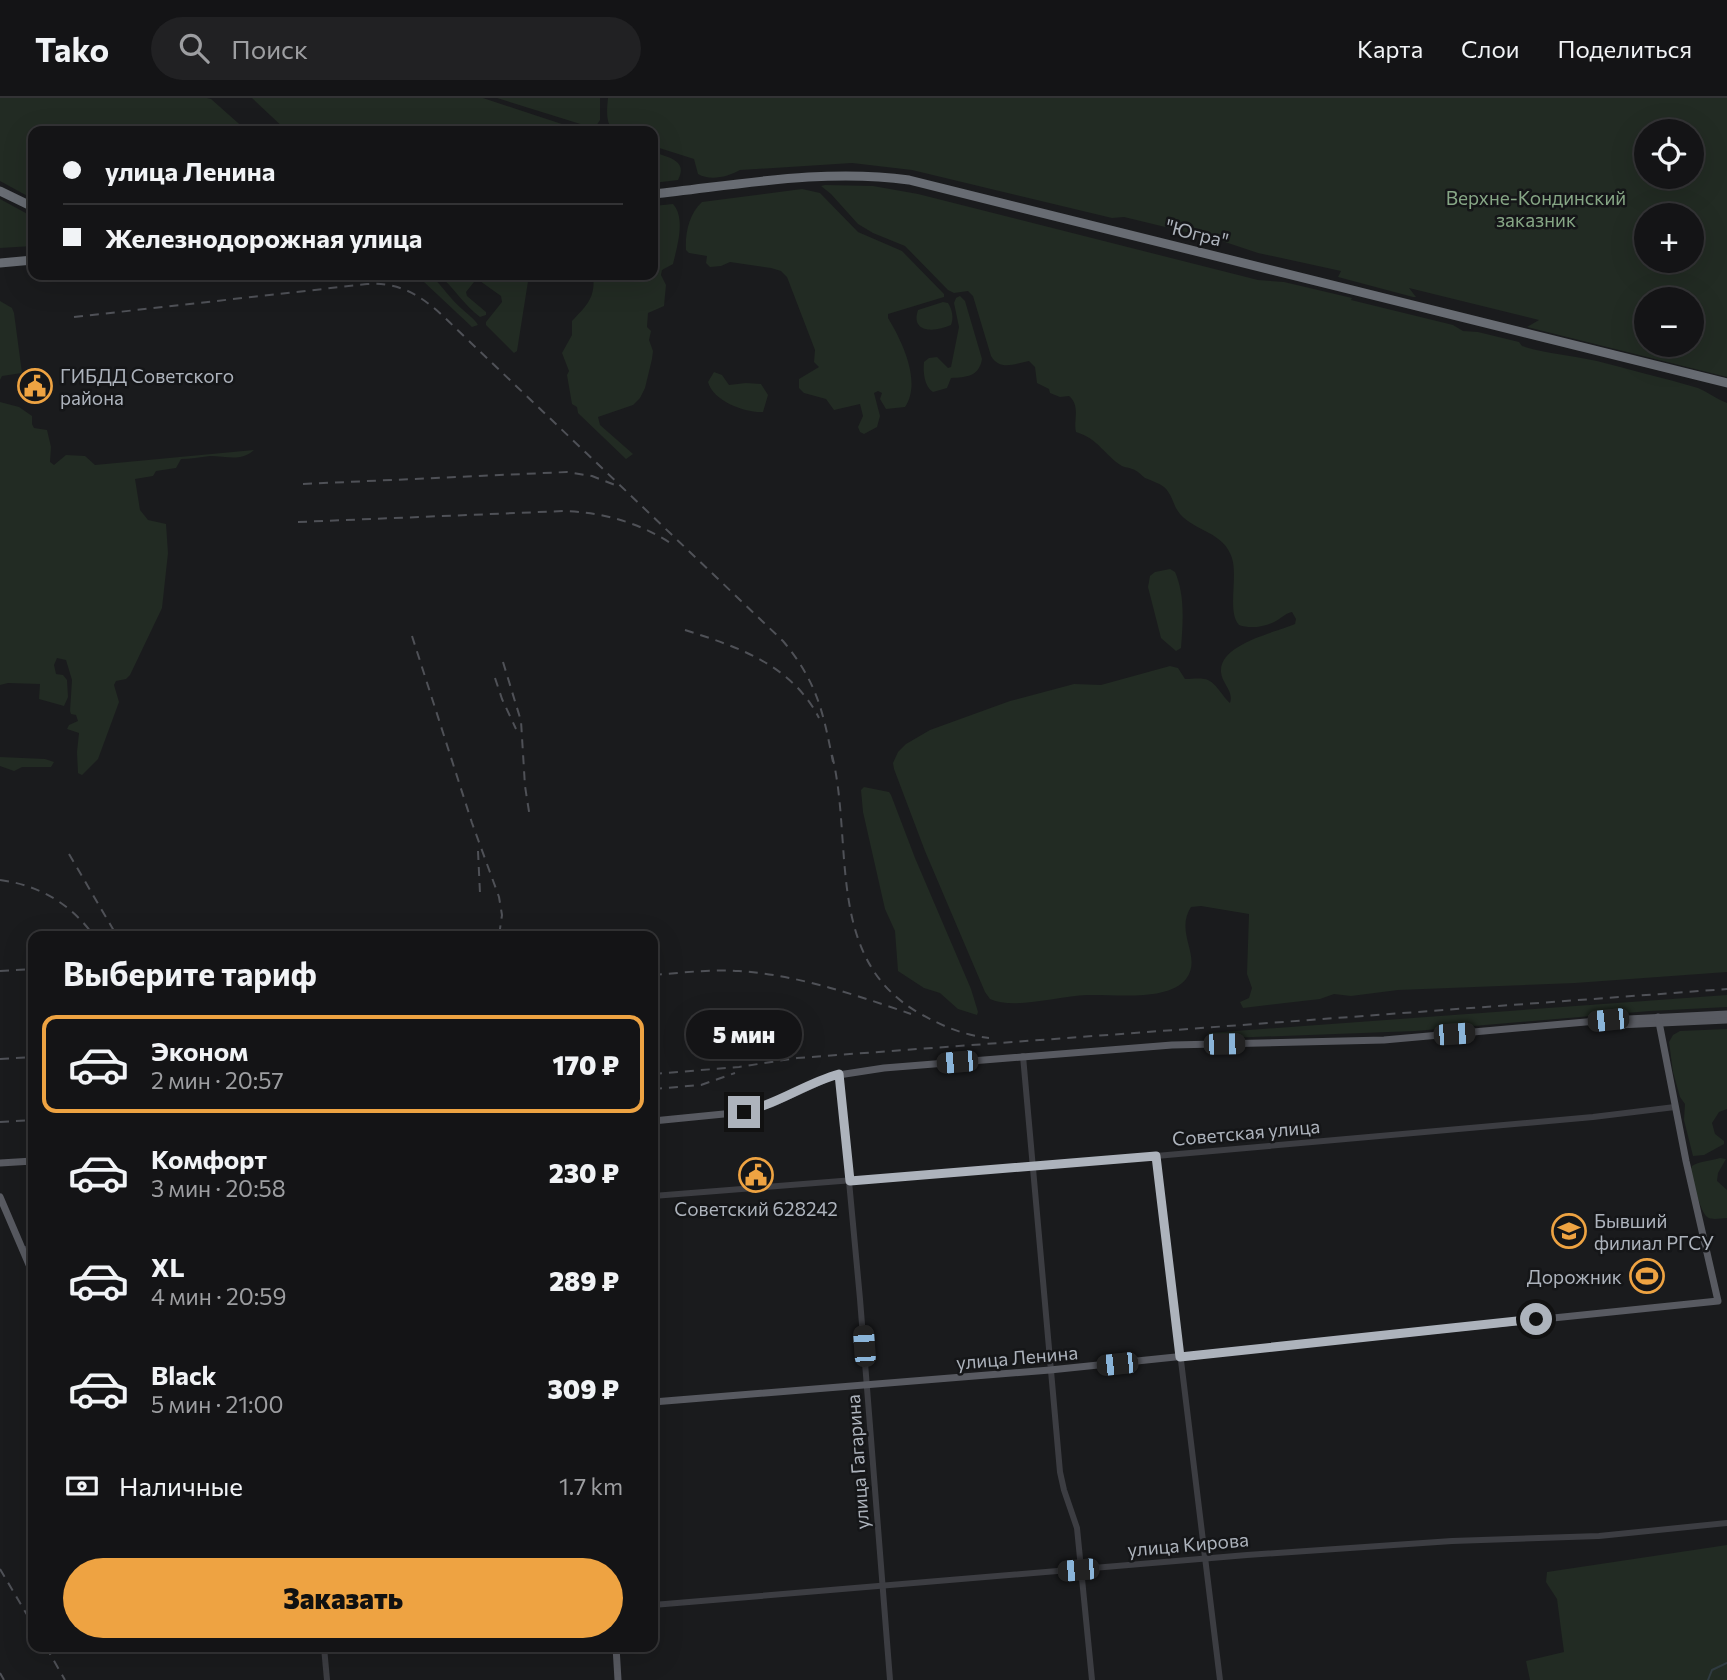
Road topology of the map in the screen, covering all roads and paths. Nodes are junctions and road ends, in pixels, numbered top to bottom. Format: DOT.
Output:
graph roads {
  1 [pos="0,191"];
  2 [pos="658,193"];
  3 [pos="28,205"];
  4 [pos="28,261"];
  5 [pos="0,264"];
  6 [pos="1727,383"];
  7 [pos="1727,1014"];
  8 [pos="1658,1020"];
  9 [pos="1727,1020"];
  10 [pos="1679,1022"];
  11 [pos="1636,1023"];
  12 [pos="1543,1027"];
  13 [pos="1663,1050"];
  14 [pos="1023,1056"];
  15 [pos="839,1074"];
  16 [pos="1675,1107"];
  17 [pos="658,1121"];
  18 [pos="1156,1156"];
  19 [pos="28,1161"];
  20 [pos="0,1163"];
  21 [pos="1032,1166"];
  22 [pos="850,1181"];
  23 [pos="658,1196"];
  24 [pos="0,1197"];
  25 [pos="22,1249"];
  26 [pos="28,1249"];
  27 [pos="28,1263"];
  28 [pos="1180,1357"];
  29 [pos="1050,1370"];
  30 [pos="867,1386"];
  31 [pos="658,1402"];
  32 [pos="1727,1523"];
  33 [pos="1207,1558"];
  34 [pos="1081,1569"];
  35 [pos="883,1586"];
  36 [pos="658,1605"];
  37 [pos="324,1652"];
  38 [pos="616,1652"];
  39 [pos="327,1680"];
  40 [pos="618,1680"];
  41 [pos="890,1680"];
  42 [pos="1092,1680"];
  43 [pos="1220,1680"];
  1 -- 3 [label="highway"];
  2 -- 6 [label="highway, \"Югра\""];
  4 -- 5 [label="highway"];
  7 -- 8 [label="main road"];
  8 -- 10 [label="main road"];
  8 -- 11 [label="main road"];
  8 -- 12 [label="main road"];
  8 -- 13 [label="main road"];
  9 -- 10 [label="main road"];
  10 -- 13 [label="main road"];
  11 -- 12 [label="main road"];
  11 -- 13 [label="main road"];
  12 -- 14 [label="main road"];
  13 -- 16 [label="main road"];
  14 -- 15 [label="main road"];
  14 -- 21 [label="street"];
  15 -- 17 [label="main road"];
  15 -- 22 [label="street, улица Гагарина"];
  16 -- 18 [label="street, Советская улица"];
  16 -- 28 [label="main road, улица Ленина"];
  18 -- 21 [label="street, Советская улица"];
  18 -- 28 [label="street"];
  19 -- 20 [label="main road"];
  21 -- 22 [label="street, Советская улица"];
  21 -- 29 [label="street"];
  22 -- 23 [label="street, Советская улица"];
  22 -- 30 [label="street, улица Гагарина"];
  24 -- 25 [label="main road"];
  25 -- 26 [label="street"];
  25 -- 27 [label="main road"];
  28 -- 29 [label="main road, улица Ленина"];
  28 -- 33 [label="street"];
  29 -- 30 [label="main road, улица Ленина"];
  29 -- 34 [label="street"];
  30 -- 31 [label="main road, улица Ленина"];
  30 -- 35 [label="street, улица Гагарина"];
  32 -- 33 [label="street, улица Кирова"];
  33 -- 34 [label="street, улица Кирова"];
  33 -- 43 [label="street"];
  34 -- 35 [label="street, улица Кирова"];
  34 -- 42 [label="street"];
  35 -- 36 [label="street, улица Кирова"];
  35 -- 41 [label="street, улица Гагарина"];
  37 -- 39 [label="street"];
  38 -- 40 [label="main road"];
}
